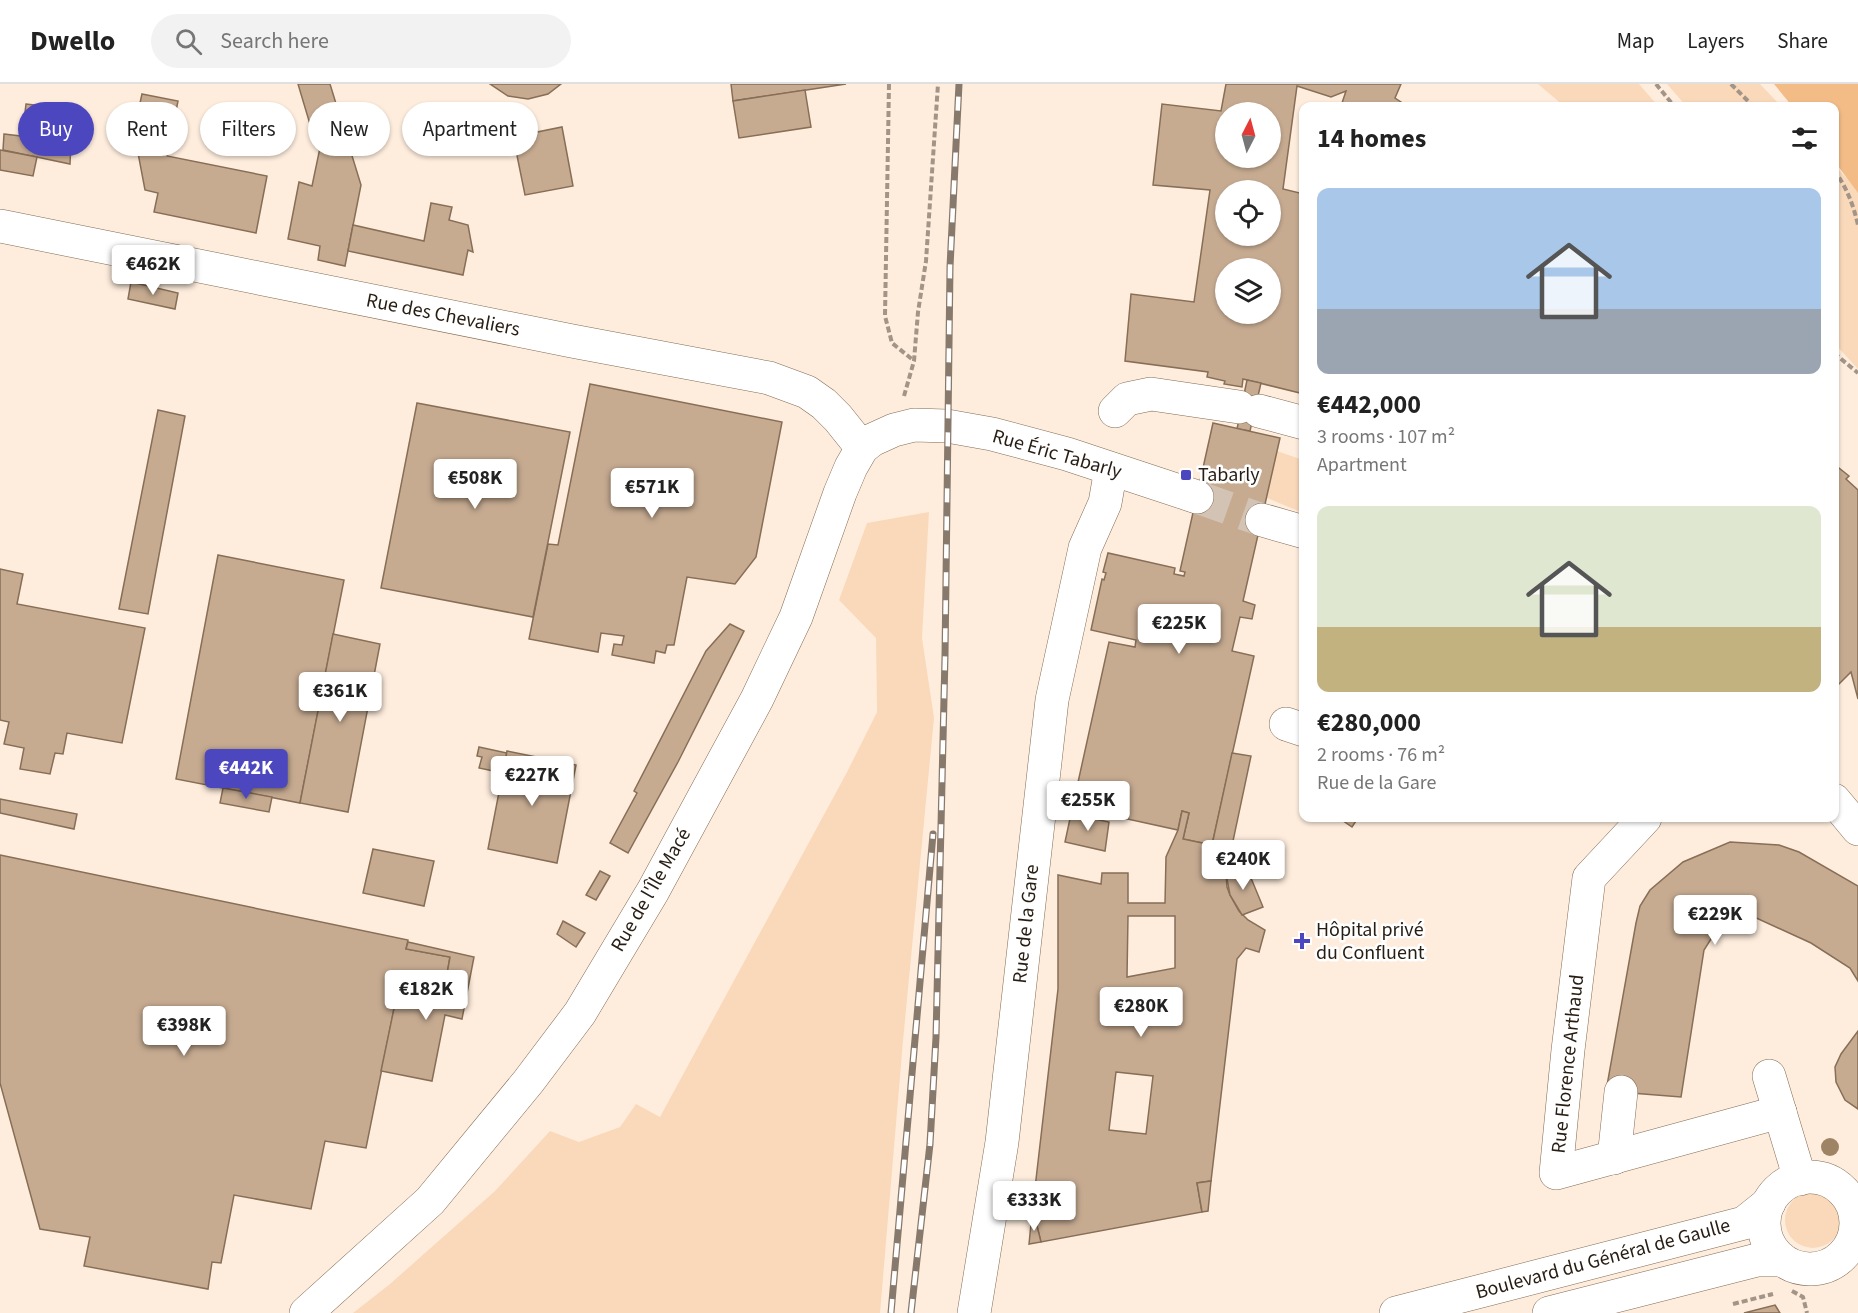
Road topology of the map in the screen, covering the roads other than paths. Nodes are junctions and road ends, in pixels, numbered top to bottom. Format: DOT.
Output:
graph roads {
  1 [pos="0,226"];
  2 [pos="1115,411"];
  3 [pos="1299,422"];
  4 [pos="862,448"];
  5 [pos="1111,469"];
  6 [pos="1197,497"];
  7 [pos="1262,520"];
  8 [pos="1299,530"];
  9 [pos="1839,806"];
  10 [pos="1839,820"];
  11 [pos="1641,822"];
  12 [pos="1858,830"];
  13 [pos="1769,1076"];
  14 [pos="1621,1092"];
  15 [pos="1780,1112"];
  16 [pos="1614,1158"];
  17 [pos="1813,1179"];
  18 [pos="1858,1183"];
  19 [pos="1769,1203"];
  20 [pos="1854,1243"];
  21 [pos="1785,1275"];
  22 [pos="306,1313"];
  23 [pos="974,1313"];
  24 [pos="1396,1313"];
  25 [pos="1549,1313"];
  1 -- 4 [label="street, Rue des Chevaliers"];
  2 -- 3 [label="street"];
  4 -- 5 [label="street, Rue Éric Tabarly"];
  4 -- 22 [label="street, Rue de l'Île Macé"];
  5 -- 6 [label="street, Rue Éric Tabarly"];
  5 -- 23 [label="street, Rue de la Gare"];
  7 -- 8 [label="street"];
  9 -- 12 [label="street"];
  10 -- 12 [label="street"];
  11 -- 16 [label="street, Rue Florence Arthaud"];
  13 -- 15 [label="street"];
  14 -- 16 [label="street"];
  15 -- 16 [label="street, Rue Florence Arthaud"];
  15 -- 17 [label="street"];
  17 -- 18 [label="street"];
  17 -- 19 [label="street"];
  17 -- 20 [label="street"];
  19 -- 21 [label="street"];
  19 -- 24 [label="street, Boulevard du Général de Gaulle"];
  20 -- 21 [label="street"];
  21 -- 25 [label="street, Boulevard du Général de Gaulle"];
}
